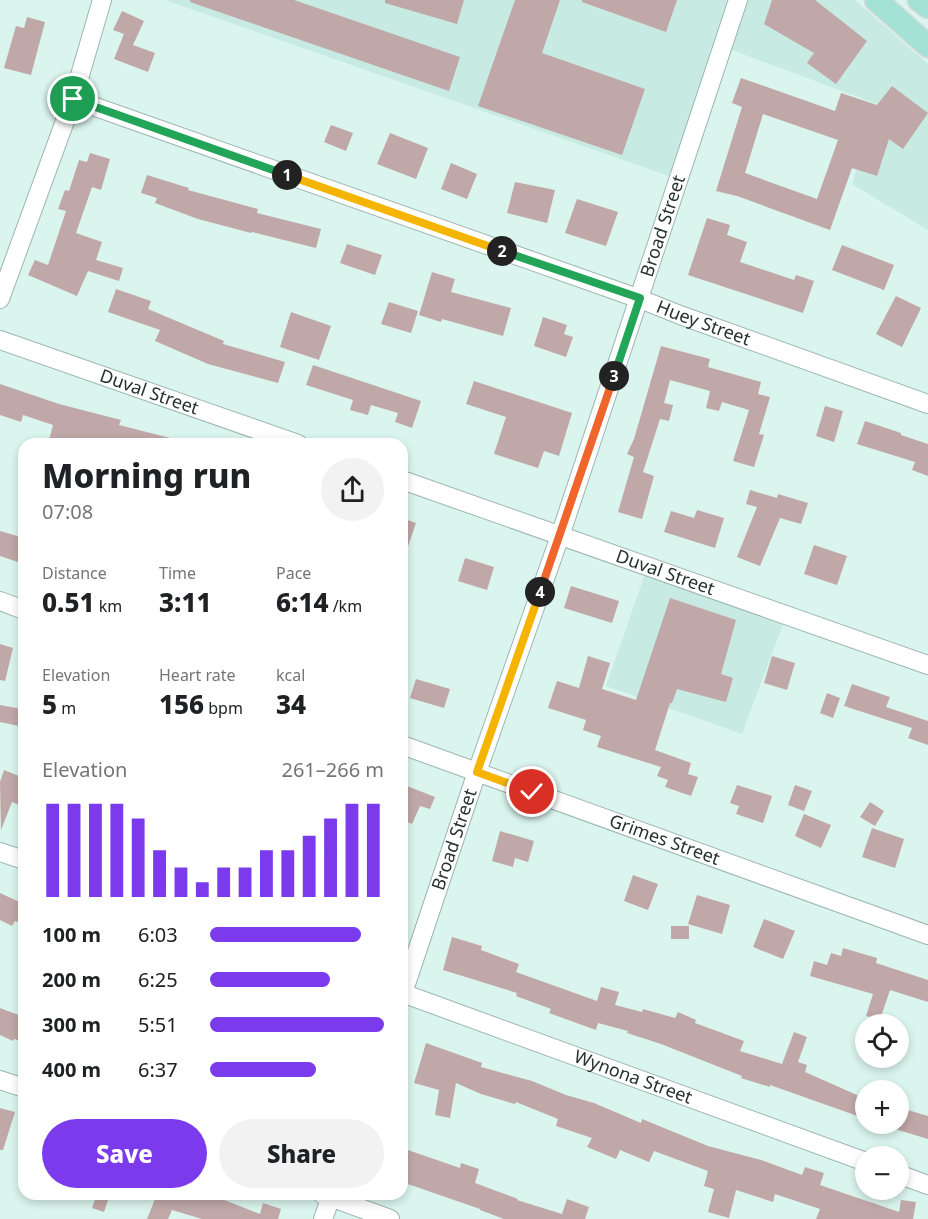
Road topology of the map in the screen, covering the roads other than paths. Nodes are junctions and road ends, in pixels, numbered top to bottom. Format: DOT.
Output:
graph roads {
  1 [pos="102,0"];
  2 [pos="738,0"];
  3 [pos="876,0"];
  4 [pos="920,0"];
  5 [pos="928,8"];
  6 [pos="928,46"];
  7 [pos="73,99"];
  8 [pos="640,298"];
  9 [pos="0,299"];
  10 [pos="0,340"];
  11 [pos="928,404"];
  12 [pos="281,438"];
  13 [pos="408,482"];
  14 [pos="560,536"];
  15 [pos="0,602"];
  16 [pos="18,608"];
  17 [pos="928,665"];
  18 [pos="408,747"];
  19 [pos="477,772"];
  20 [pos="0,852"];
  21 [pos="18,858"];
  22 [pos="928,935"];
  23 [pos="408,976"];
  24 [pos="408,996"];
  25 [pos="0,1080"];
  26 [pos="18,1086"];
  27 [pos="855,1158"];
  28 [pos="909,1178"];
  29 [pos="928,1185"];
  30 [pos="327,1200"];
  31 [pos="341,1200"];
  32 [pos="323,1219"];
  33 [pos="390,1219"];
  1 -- 7 [label="street"];
  2 -- 8 [label="street, Broad Street"];
  3 -- 6 [label="main road"];
  4 -- 5 [label="main road"];
  7 -- 8 [label="street, Huey Street"];
  7 -- 9 [label="street"];
  8 -- 11 [label="street, Huey Street"];
  8 -- 14 [label="street, Broad Street"];
  10 -- 12 [label="street, Duval Street"];
  13 -- 14 [label="street, Duval Street"];
  14 -- 17 [label="street, Duval Street"];
  14 -- 19 [label="street, Broad Street"];
  15 -- 16 [label="street"];
  18 -- 19 [label="street, Grimes Street"];
  19 -- 22 [label="street, Grimes Street"];
  19 -- 23 [label="street, Broad Street"];
  20 -- 21 [label="street"];
  24 -- 27 [label="street, Wynona Street"];
  25 -- 26 [label="street"];
  28 -- 29 [label="street"];
  30 -- 32 [label="street"];
  31 -- 33 [label="street"];
}
